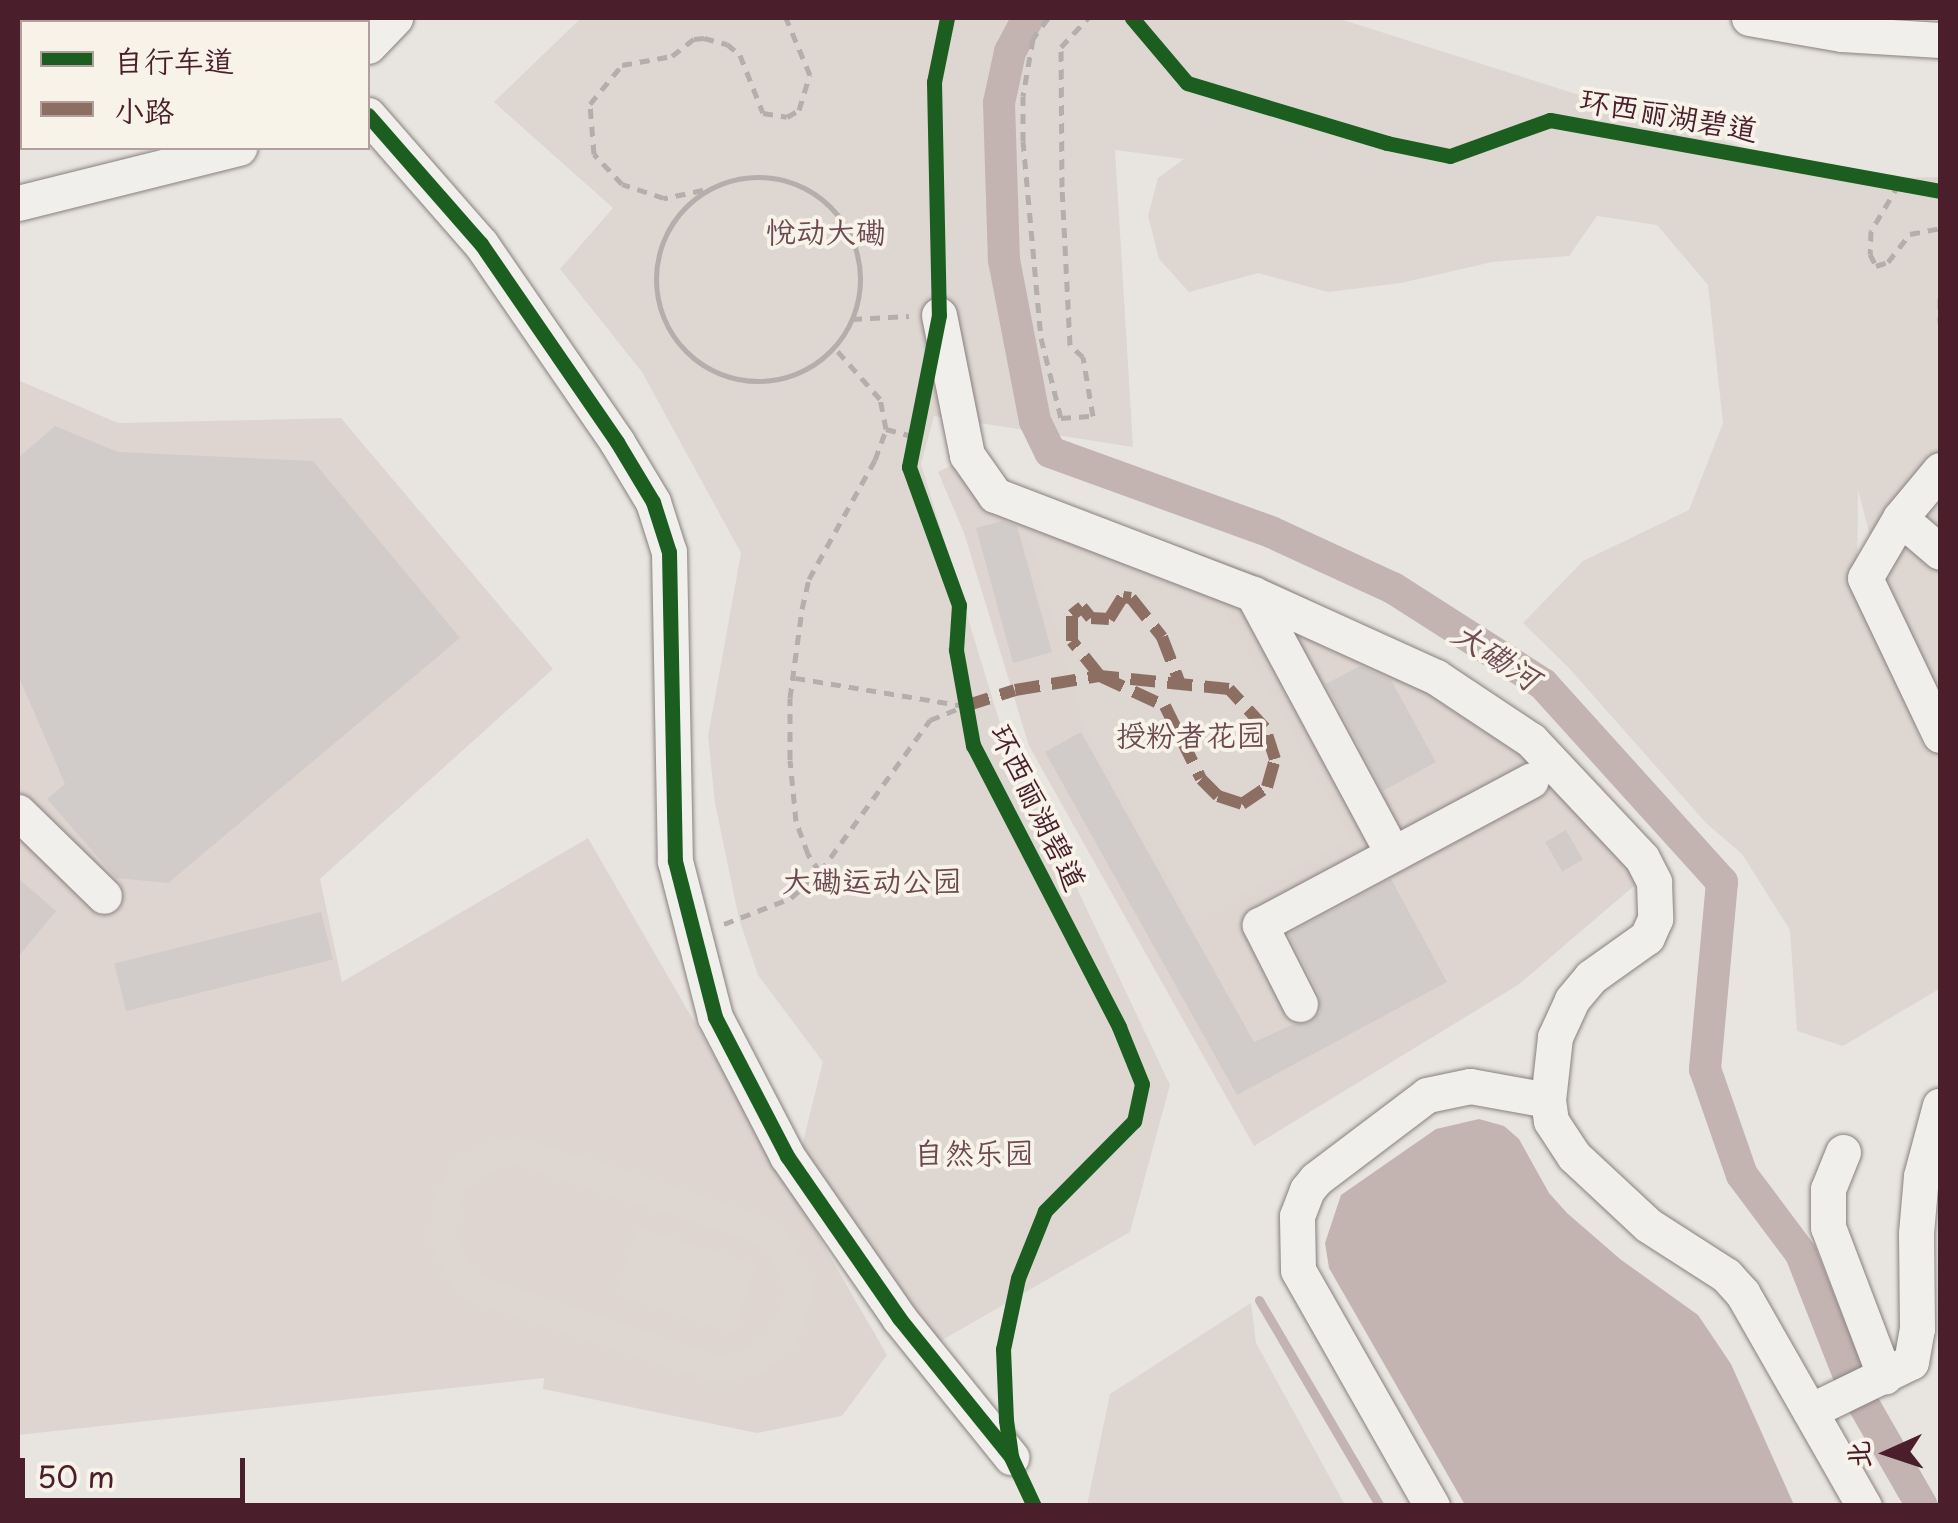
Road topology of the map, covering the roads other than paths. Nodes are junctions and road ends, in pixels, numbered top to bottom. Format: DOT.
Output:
graph roads {
  1 [pos="395,18"];
  2 [pos="1749,18"];
  3 [pos="1940,40"];
  4 [pos="370,44"];
  5 [pos="370,117"];
  6 [pos="230,150"];
  7 [pos="18,203"];
  8 [pos="939,315"];
  9 [pos="1940,470"];
  10 [pos="1900,518"];
  11 [pos="1940,552"];
  12 [pos="1253,594"];
  13 [pos="1940,735"];
  14 [pos="1532,780"];
  15 [pos="18,812"];
  16 [pos="1393,854"];
  17 [pos="104,896"];
  18 [pos="1300,1004"];
  19 [pos="1548,1100"];
  20 [pos="1940,1105"];
  21 [pos="1843,1152"];
  22 [pos="1885,1377"];
  23 [pos="1810,1411"];
  24 [pos="1011,1457"];
  25 [pos="1432,1506"];
  26 [pos="1864,1506"];
  1 -- 4 [label="street"];
  2 -- 3 [label="street"];
  5 -- 24 [label="street"];
  6 -- 7 [label="street"];
  8 -- 12 [label="street"];
  9 -- 10 [label="street"];
  10 -- 11 [label="street"];
  10 -- 13 [label="street"];
  12 -- 16 [label="street"];
  12 -- 19 [label="street"];
  14 -- 16 [label="street"];
  15 -- 17 [label="street"];
  16 -- 18 [label="street"];
  19 -- 23 [label="street"];
  19 -- 25 [label="street"];
  20 -- 22 [label="street"];
  21 -- 22 [label="street"];
  22 -- 23 [label="street"];
  23 -- 26 [label="street"];
}
